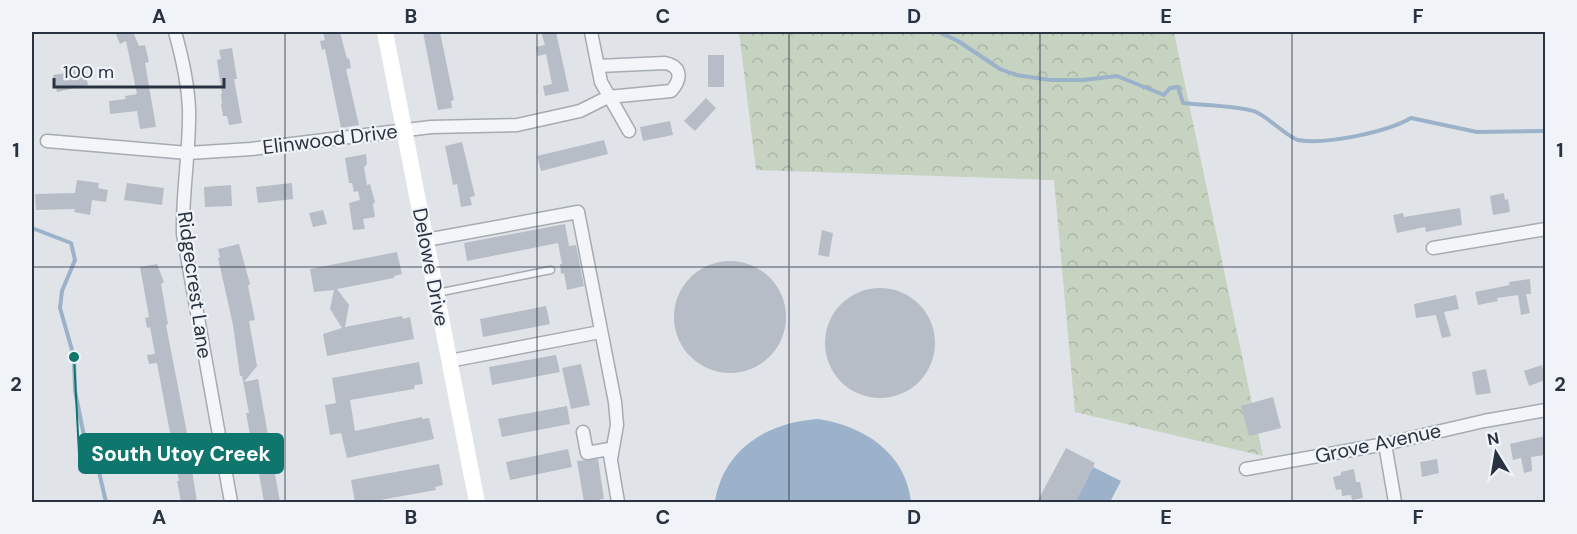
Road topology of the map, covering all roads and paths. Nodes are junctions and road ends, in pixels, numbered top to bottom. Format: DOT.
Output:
graph roads {
  1 [pos="175,32"];
  2 [pos="385,32"];
  3 [pos="591,32"];
  4 [pos="598,66"];
  5 [pos="608,97"];
  6 [pos="404,129"];
  7 [pos="629,131"];
  8 [pos="47,141"];
  9 [pos="188,153"];
  10 [pos="1545,229"];
  11 [pos="426,240"];
  12 [pos="1433,248"];
  13 [pos="551,270"];
  14 [pos="436,294"];
  15 [pos="600,332"];
  16 [pos="449,361"];
  17 [pos="1545,410"];
  18 [pos="583,432"];
  19 [pos="1384,444"];
  20 [pos="611,459"];
  21 [pos="1246,469"];
  22 [pos="231,502"];
  23 [pos="477,502"];
  24 [pos="618,502"];
  25 [pos="1395,502"];
  1 -- 9 [label="street, Ridgecrest Lane"];
  2 -- 6 [label="street, Delowe Drive"];
  3 -- 4 [label="street"];
  4 -- 5 [label="street"];
  4 -- 5 [label="street"];
  5 -- 6 [label="street, Elinwood Drive"];
  5 -- 7 [label="street"];
  6 -- 9 [label="street, Elinwood Drive"];
  6 -- 11 [label="street, Delowe Drive"];
  8 -- 9 [label="street, Elinwood Drive"];
  9 -- 22 [label="street, Ridgecrest Lane"];
  10 -- 12 [label="street"];
  11 -- 14 [label="street, Delowe Drive"];
  11 -- 15 [label="street"];
  13 -- 14 [label="lane"];
  14 -- 16 [label="street, Delowe Drive"];
  15 -- 16 [label="street"];
  15 -- 20 [label="street"];
  16 -- 23 [label="street, Delowe Drive"];
  17 -- 19 [label="street, Grove Avenue"];
  18 -- 20 [label="street"];
  19 -- 21 [label="street, Grove Avenue"];
  19 -- 25 [label="street"];
  20 -- 24 [label="street"];
}
